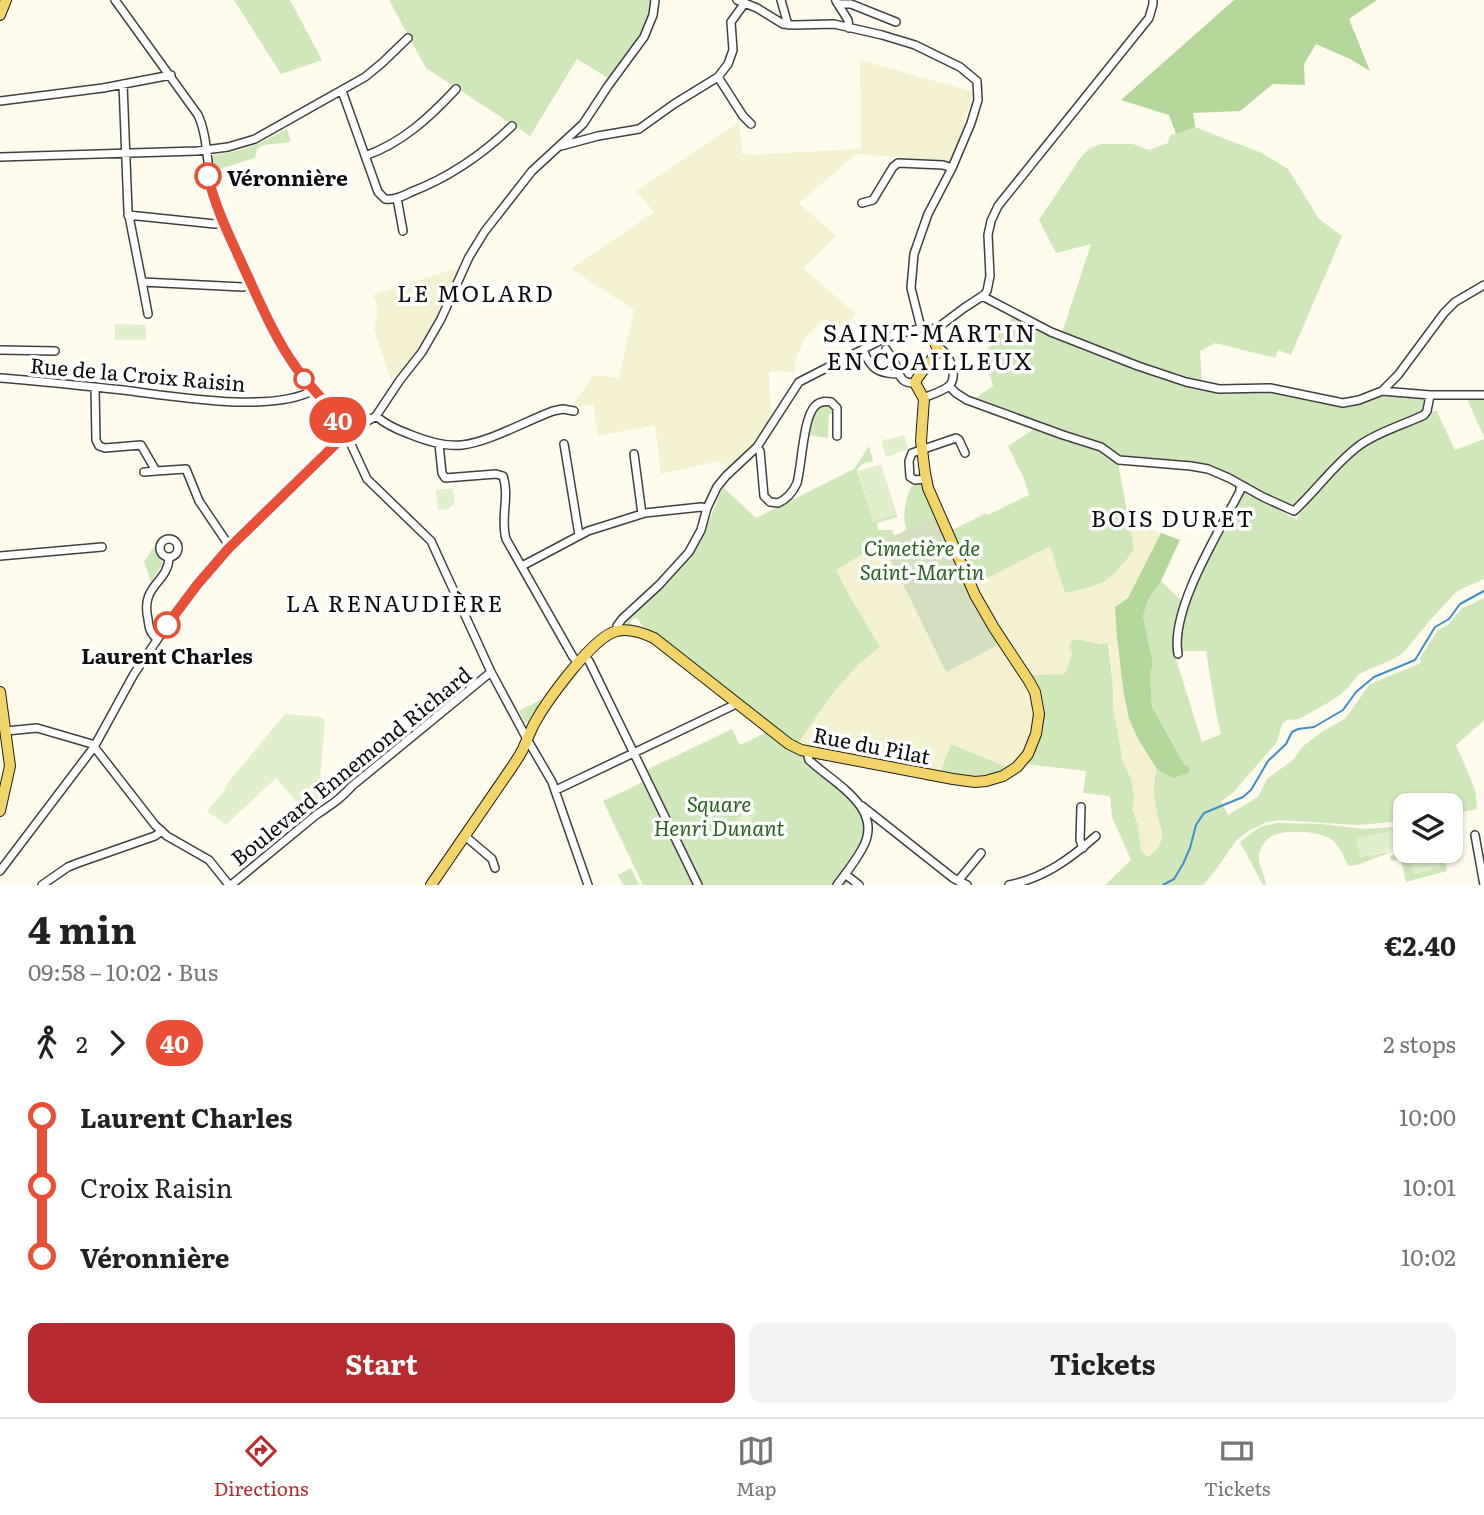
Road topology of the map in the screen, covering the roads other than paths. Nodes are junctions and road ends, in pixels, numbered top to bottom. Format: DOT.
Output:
graph roads {
  1 [pos="6,0"];
  2 [pos="655,0"];
  3 [pos="781,0"];
  4 [pos="1153,0"];
  5 [pos="118,1"];
  6 [pos="740,2"];
  7 [pos="837,2"];
  8 [pos="0,15"];
  9 [pos="896,22"];
  10 [pos="788,24"];
  11 [pos="834,24"];
  12 [pos="849,28"];
  13 [pos="408,38"];
  14 [pos="171,75"];
  15 [pos="718,77"];
  16 [pos="123,84"];
  17 [pos="456,89"];
  18 [pos="342,91"];
  19 [pos="0,101"];
  20 [pos="751,124"];
  21 [pos="512,127"];
  22 [pos="561,145"];
  23 [pos="205,150"];
  24 [pos="125,153"];
  25 [pos="365,156"];
  26 [pos="0,157"];
  27 [pos="952,168"];
  28 [pos="397,198"];
  29 [pos="862,203"];
  30 [pos="128,215"];
  31 [pos="224,223"];
  32 [pos="403,231"];
  33 [pos="142,282"];
  34 [pos="252,285"];
  35 [pos="1484,285"];
  36 [pos="982,296"];
  37 [pos="148,314"];
  38 [pos="921,328"];
  39 [pos="934,330"];
  40 [pos="938,347"];
  41 [pos="0,350"];
  42 [pos="863,350"];
  43 [pos="55,351"];
  44 [pos="880,356"];
  45 [pos="899,374"];
  46 [pos="0,378"];
  47 [pos="915,383"];
  48 [pos="948,386"];
  49 [pos="95,387"];
  50 [pos="314,390"];
  51 [pos="1382,391"];
  52 [pos="1430,395"];
  53 [pos="1484,395"];
  54 [pos="923,398"];
  55 [pos="574,411"];
  56 [pos="376,416"];
  57 [pos="346,434"];
  58 [pos="837,436"];
  59 [pos="439,444"];
  60 [pos="564,444"];
  61 [pos="757,447"];
  62 [pos="922,450"];
  63 [pos="965,453"];
  64 [pos="634,454"];
  65 [pos="156,471"];
  66 [pos="144,472"];
  67 [pos="926,479"];
  68 [pos="1240,485"];
  69 [pos="707,508"];
  70 [pos="642,514"];
  71 [pos="579,535"];
  72 [pos="228,544"];
  73 [pos="102,547"];
  74 [pos="0,556"];
  75 [pos="169,558"];
  76 [pos="522,566"];
  77 [pos="617,631"];
  78 [pos="157,639"];
  79 [pos="1178,654"];
  80 [pos="581,660"];
  81 [pos="491,672"];
  82 [pos="0,692"];
  83 [pos="736,702"];
  84 [pos="6,731"];
  85 [pos="527,739"];
  86 [pos="94,747"];
  87 [pos="807,752"];
  88 [pos="634,753"];
  89 [pos="556,790"];
  90 [pos="862,806"];
  91 [pos="1081,807"];
  92 [pos="0,811"];
  93 [pos="883,823"];
  94 [pos="867,830"];
  95 [pos="162,831"];
  96 [pos="1475,835"];
  97 [pos="465,836"];
  98 [pos="1096,836"];
  99 [pos="1083,848"];
  100 [pos="981,853"];
  101 [pos="495,868"];
  102 [pos="0,871"];
  103 [pos="845,874"];
  104 [pos="958,881"];
  105 [pos="435,883"];
  106 [pos="586,884"];
  107 [pos="42,885"];
  108 [pos="230,885"];
  109 [pos="698,885"];
  110 [pos="837,885"];
  111 [pos="859,885"];
  112 [pos="967,885"];
  113 [pos="1012,885"];
  114 [pos="1484,885"];
  1 -- 8 [label="main road"];
  2 -- 22 [label="street"];
  3 -- 10 [label="street"];
  4 -- 36 [label="street"];
  5 -- 14 [label="street"];
  6 -- 10 [label="street"];
  6 -- 15 [label="street"];
  7 -- 9 [label="street"];
  7 -- 11 [label="street"];
  7 -- 12 [label="street"];
  10 -- 11 [label="street"];
  11 -- 12 [label="street"];
  12 -- 27 [label="street"];
  13 -- 18 [label="street"];
  14 -- 16 [label="street"];
  14 -- 23 [label="street"];
  15 -- 20 [label="street"];
  15 -- 22 [label="street"];
  16 -- 19 [label="street"];
  16 -- 24 [label="street"];
  17 -- 25 [label="street"];
  18 -- 23 [label="street"];
  18 -- 25 [label="street"];
  21 -- 28 [label="street"];
  22 -- 56 [label="street"];
  23 -- 24 [label="street"];
  23 -- 31 [label="street"];
  24 -- 26 [label="street"];
  24 -- 30 [label="street"];
  25 -- 28 [label="street"];
  27 -- 29 [label="street"];
  27 -- 38 [label="street"];
  28 -- 32 [label="street"];
  30 -- 31 [label="street"];
  30 -- 33 [label="street"];
  31 -- 34 [label="street"];
  33 -- 34 [label="street"];
  33 -- 37 [label="street"];
  34 -- 50 [label="street"];
  35 -- 51 [label="street"];
  36 -- 39 [label="street"];
  36 -- 51 [label="street"];
  38 -- 39 [label="street"];
  38 -- 42 [label="street"];
  39 -- 40 [label="main road"];
  40 -- 47 [label="main road"];
  40 -- 48 [label="street"];
  41 -- 43 [label="street"];
  42 -- 45 [label="street"];
  42 -- 61 [label="street"];
  44 -- 45 [label="street"];
  45 -- 47 [label="street"];
  46 -- 49 [label="street, Rue de la Croix Raisin"];
  47 -- 54 [label="main road"];
  48 -- 54 [label="street"];
  48 -- 68 [label="street"];
  49 -- 50 [label="street, Rue de la Croix Raisin"];
  49 -- 65 [label="street"];
  50 -- 57 [label="street"];
  51 -- 52 [label="street"];
  52 -- 53 [label="street"];
  52 -- 68 [label="street"];
  54 -- 62 [label="main road, Rue du Pilat"];
  55 -- 59 [label="street"];
  56 -- 57 [label="street"];
  56 -- 59 [label="street"];
  57 -- 78 [label="street"];
  57 -- 81 [label="street"];
  58 -- 61 [label="street"];
  59 -- 76 [label="street"];
  60 -- 71 [label="street"];
  61 -- 69 [label="street"];
  62 -- 63 [label="street"];
  62 -- 67 [label="main road, Rue du Pilat"];
  62 -- 67 [label="street"];
  64 -- 70 [label="street"];
  65 -- 66 [label="street"];
  65 -- 72 [label="street"];
  67 -- 87 [label="main road, Rue du Pilat"];
  68 -- 79 [label="street"];
  69 -- 70 [label="street"];
  69 -- 77 [label="street"];
  70 -- 71 [label="street"];
  71 -- 76 [label="street"];
  73 -- 74 [label="street"];
  75 -- 78 [label="street"];
  76 -- 80 [label="street"];
  77 -- 80 [label="main road"];
  77 -- 83 [label="main road, Rue du Pilat"];
  78 -- 86 [label="street"];
  80 -- 85 [label="main road"];
  80 -- 88 [label="street"];
  81 -- 85 [label="street"];
  81 -- 108 [label="street, Boulevard Ennemond Richard"];
  82 -- 84 [label="main road"];
  83 -- 87 [label="main road, Rue du Pilat"];
  83 -- 88 [label="street"];
  84 -- 86 [label="street"];
  84 -- 92 [label="main road"];
  85 -- 89 [label="street"];
  85 -- 97 [label="main road"];
  86 -- 95 [label="street"];
  86 -- 102 [label="street"];
  87 -- 90 [label="street"];
  88 -- 89 [label="street"];
  88 -- 109 [label="street"];
  89 -- 106 [label="street"];
  90 -- 93 [label="street"];
  90 -- 94 [label="street"];
  91 -- 99 [label="street"];
  93 -- 94 [label="street"];
  93 -- 104 [label="street"];
  94 -- 103 [label="street"];
  95 -- 107 [label="street"];
  95 -- 108 [label="street"];
  96 -- 114 [label="street"];
  97 -- 101 [label="street"];
  97 -- 105 [label="main road"];
  98 -- 99 [label="street"];
  99 -- 113 [label="street"];
  100 -- 104 [label="street"];
  103 -- 110 [label="street"];
  103 -- 111 [label="street"];
  104 -- 112 [label="street"];
}
